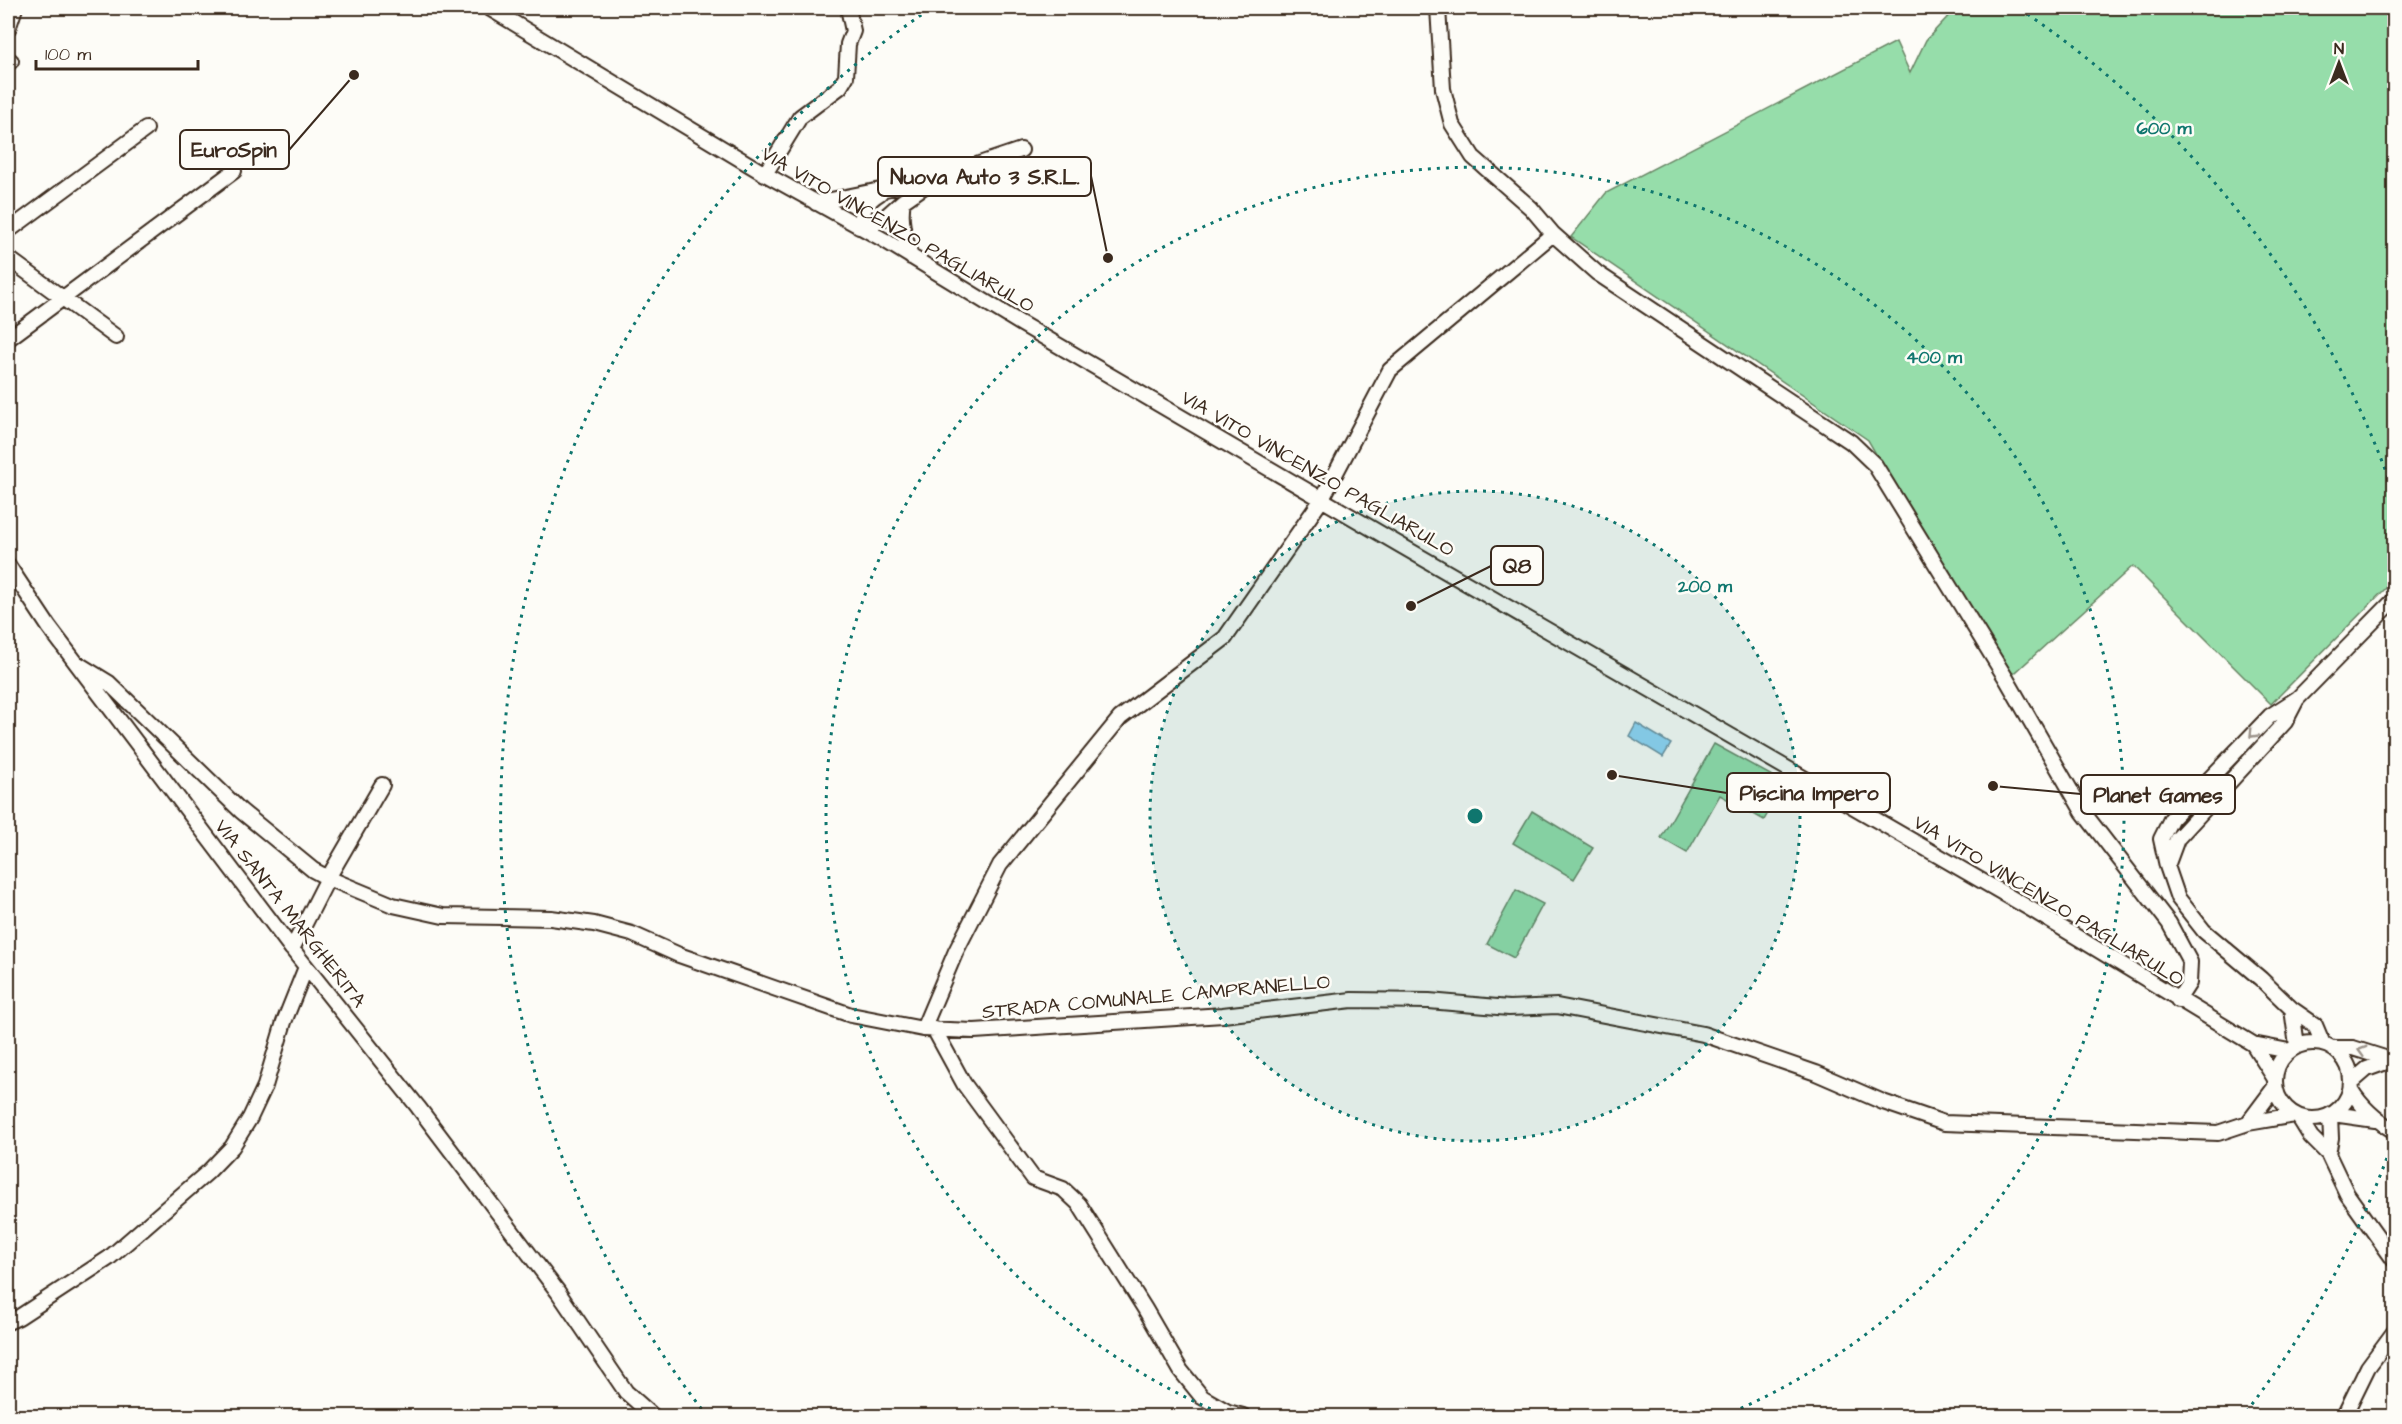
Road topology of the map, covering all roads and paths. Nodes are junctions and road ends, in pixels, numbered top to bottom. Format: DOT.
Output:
graph roads {
  1 [pos="15,8"];
  2 [pos="489,8"];
  3 [pos="848,8"];
  4 [pos="1438,8"];
  5 [pos="8,28"];
  6 [pos="146,129"];
  7 [pos="1021,150"];
  8 [pos="234,171"];
  9 [pos="765,174"];
  10 [pos="935,179"];
  11 [pos="884,190"];
  12 [pos="903,201"];
  13 [pos="816,203"];
  14 [pos="862,228"];
  15 [pos="8,231"];
  16 [pos="1553,234"];
  17 [pos="911,256"];
  18 [pos="8,258"];
  19 [pos="63,298"];
  20 [pos="116,337"];
  21 [pos="8,339"];
  22 [pos="1322,499"];
  23 [pos="8,565"];
  24 [pos="2394,600"];
  25 [pos="78,664"];
  26 [pos="382,785"];
  27 [pos="328,878"];
  28 [pos="292,949"];
  29 [pos="306,967"];
  30 [pos="2178,1000"];
  31 [pos="2292,1009"];
  32 [pos="928,1029"];
  33 [pos="2253,1044"];
  34 [pos="2328,1046"];
  35 [pos="2293,1048"];
  36 [pos="2393,1059"];
  37 [pos="2275,1083"];
  38 [pos="2351,1086"];
  39 [pos="2296,1115"];
  40 [pos="2331,1115"];
  41 [pos="2377,1120"];
  42 [pos="2248,1123"];
  43 [pos="2394,1131"];
  44 [pos="2328,1154"];
  45 [pos="2394,1260"];
  46 [pos="8,1322"];
  47 [pos="2394,1332"];
  48 [pos="653,1416"];
  49 [pos="1243,1416"];
  50 [pos="2344,1416"];
  1 -- 5 [label="street"];
  2 -- 9 [label="street, VIA VITO VINCENZO PAGLIARULO"];
  3 -- 9 [label="street"];
  4 -- 16 [label="street"];
  6 -- 15 [label="street"];
  7 -- 10 [label="street"];
  8 -- 19 [label="street"];
  9 -- 13 [label="street, VIA VITO VINCENZO PAGLIARULO"];
  10 -- 11 [label="street"];
  10 -- 12 [label="street"];
  11 -- 13 [label="street"];
  11 -- 14 [label="street"];
  12 -- 14 [label="street"];
  12 -- 17 [label="street"];
  13 -- 14 [label="street, VIA VITO VINCENZO PAGLIARULO"];
  14 -- 17 [label="street, VIA VITO VINCENZO PAGLIARULO"];
  16 -- 22 [label="street"];
  16 -- 30 [label="street"];
  17 -- 22 [label="street, VIA VITO VINCENZO PAGLIARULO"];
  18 -- 19 [label="street"];
  19 -- 20 [label="street"];
  19 -- 21 [label="street"];
  22 -- 30 [label="street, VIA VITO VINCENZO PAGLIARULO"];
  22 -- 32 [label="street"];
  23 -- 25 [label="street, VIA SANTA MARGHERITA"];
  24 -- 31 [label="street"];
  25 -- 27 [label="street, STRADA COMUNALE CAMPRANELLO"];
  25 -- 28 [label="street, VIA SANTA MARGHERITA"];
  26 -- 27 [label="street"];
  27 -- 28 [label="street"];
  27 -- 32 [label="street, STRADA COMUNALE CAMPRANELLO"];
  28 -- 29 [label="street, VIA SANTA MARGHERITA"];
  29 -- 46 [label="street"];
  29 -- 48 [label="street, VIA SANTA MARGHERITA"];
  30 -- 33 [label="street, VIA VITO VINCENZO PAGLIARULO"];
  31 -- 34 [label="street"];
  31 -- 35 [label="street"];
  32 -- 42 [label="street, STRADA COMUNALE CAMPRANELLO"];
  32 -- 49 [label="street"];
  33 -- 35 [label="street, VIA VITO VINCENZO PAGLIARULO"];
  33 -- 37 [label="street, VIA VITO VINCENZO PAGLIARULO"];
  34 -- 35 [label="street"];
  36 -- 34 [label="street, one-way"];
  34 -- 38 [label="street"];
  35 -- 37 [label="street"];
  36 -- 38 [label="street"];
  37 -- 39 [label="street"];
  37 -- 42 [label="street"];
  38 -- 40 [label="street"];
  38 -- 41 [label="street"];
  39 -- 40 [label="street"];
  39 -- 42 [label="street, STRADA COMUNALE CAMPRANELLO"];
  39 -- 44 [label="street"];
  40 -- 41 [label="street"];
  40 -- 44 [label="street"];
  41 -- 43 [label="street"];
  44 -- 45 [label="street"];
  47 -- 50 [label="street"];
}
